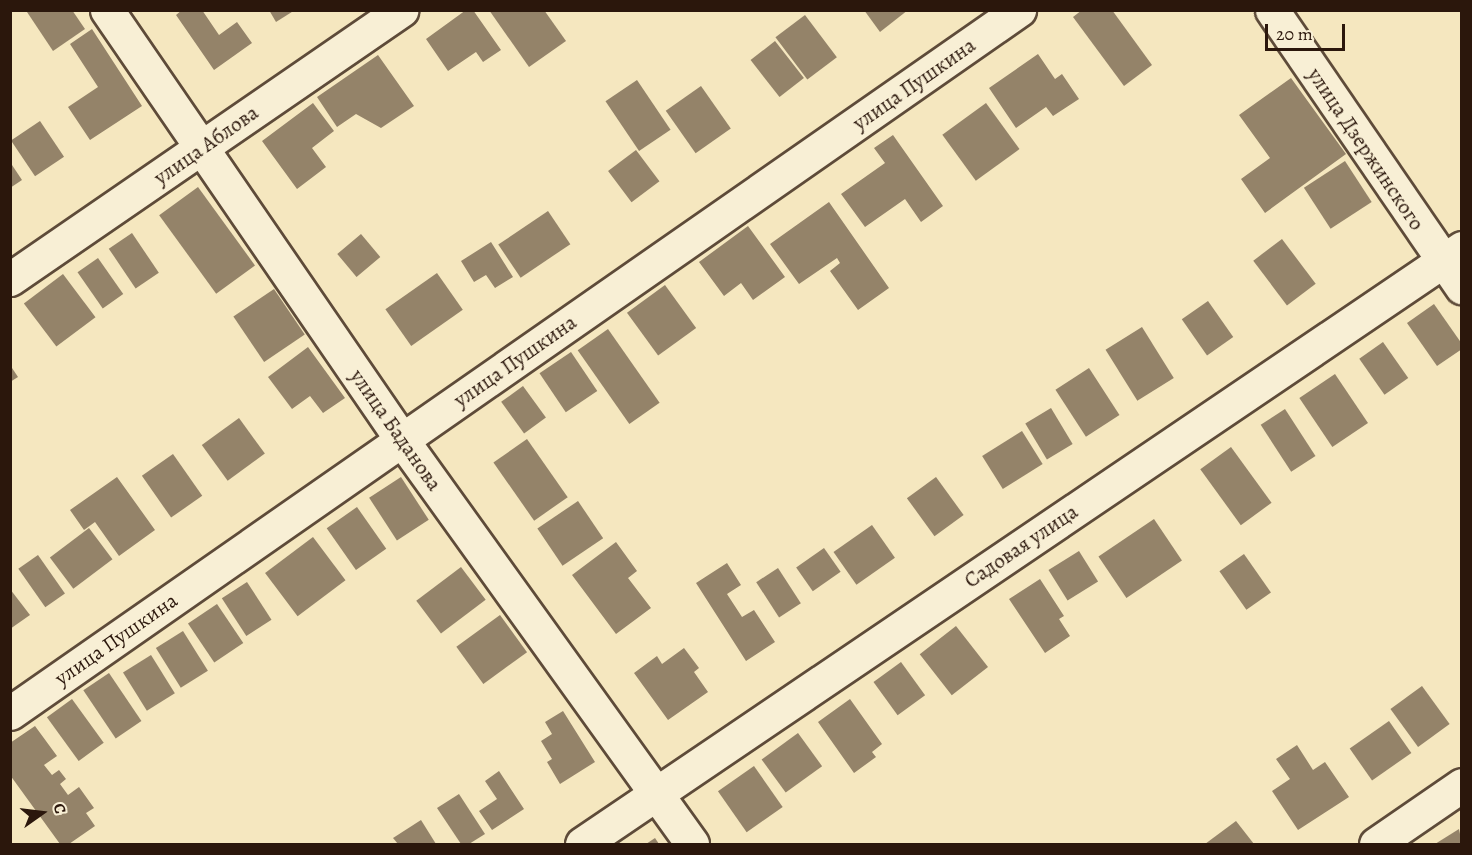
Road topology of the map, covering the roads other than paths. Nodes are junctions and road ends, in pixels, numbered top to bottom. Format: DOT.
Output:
graph roads {
  1 [pos="106,10"];
  2 [pos="401,10"];
  3 [pos="1019,10"];
  4 [pos="1272,10"];
  5 [pos="201,149"];
  6 [pos="1455,266"];
  7 [pos="10,279"];
  8 [pos="402,440"];
  9 [pos="10,713"];
  10 [pos="1461,785"];
  11 [pos="656,792"];
  12 [pos="582,844"];
  13 [pos="692,844"];
  14 [pos="1376,844"];
  1 -- 5 [label="street, улица Баданова"];
  2 -- 5 [label="street, улица Аблова"];
  3 -- 8 [label="street, улица Пушкина"];
  4 -- 6 [label="street, улица Дзержинского"];
  5 -- 7 [label="street, улица Аблова"];
  5 -- 8 [label="street, улица Баданова"];
  6 -- 11 [label="street, Садовая улица"];
  8 -- 9 [label="street, улица Пушкина"];
  8 -- 11 [label="street, улица Баданова"];
  10 -- 14 [label="street"];
  11 -- 12 [label="street, Садовая улица"];
  11 -- 13 [label="street, улица Баданова"];
}
